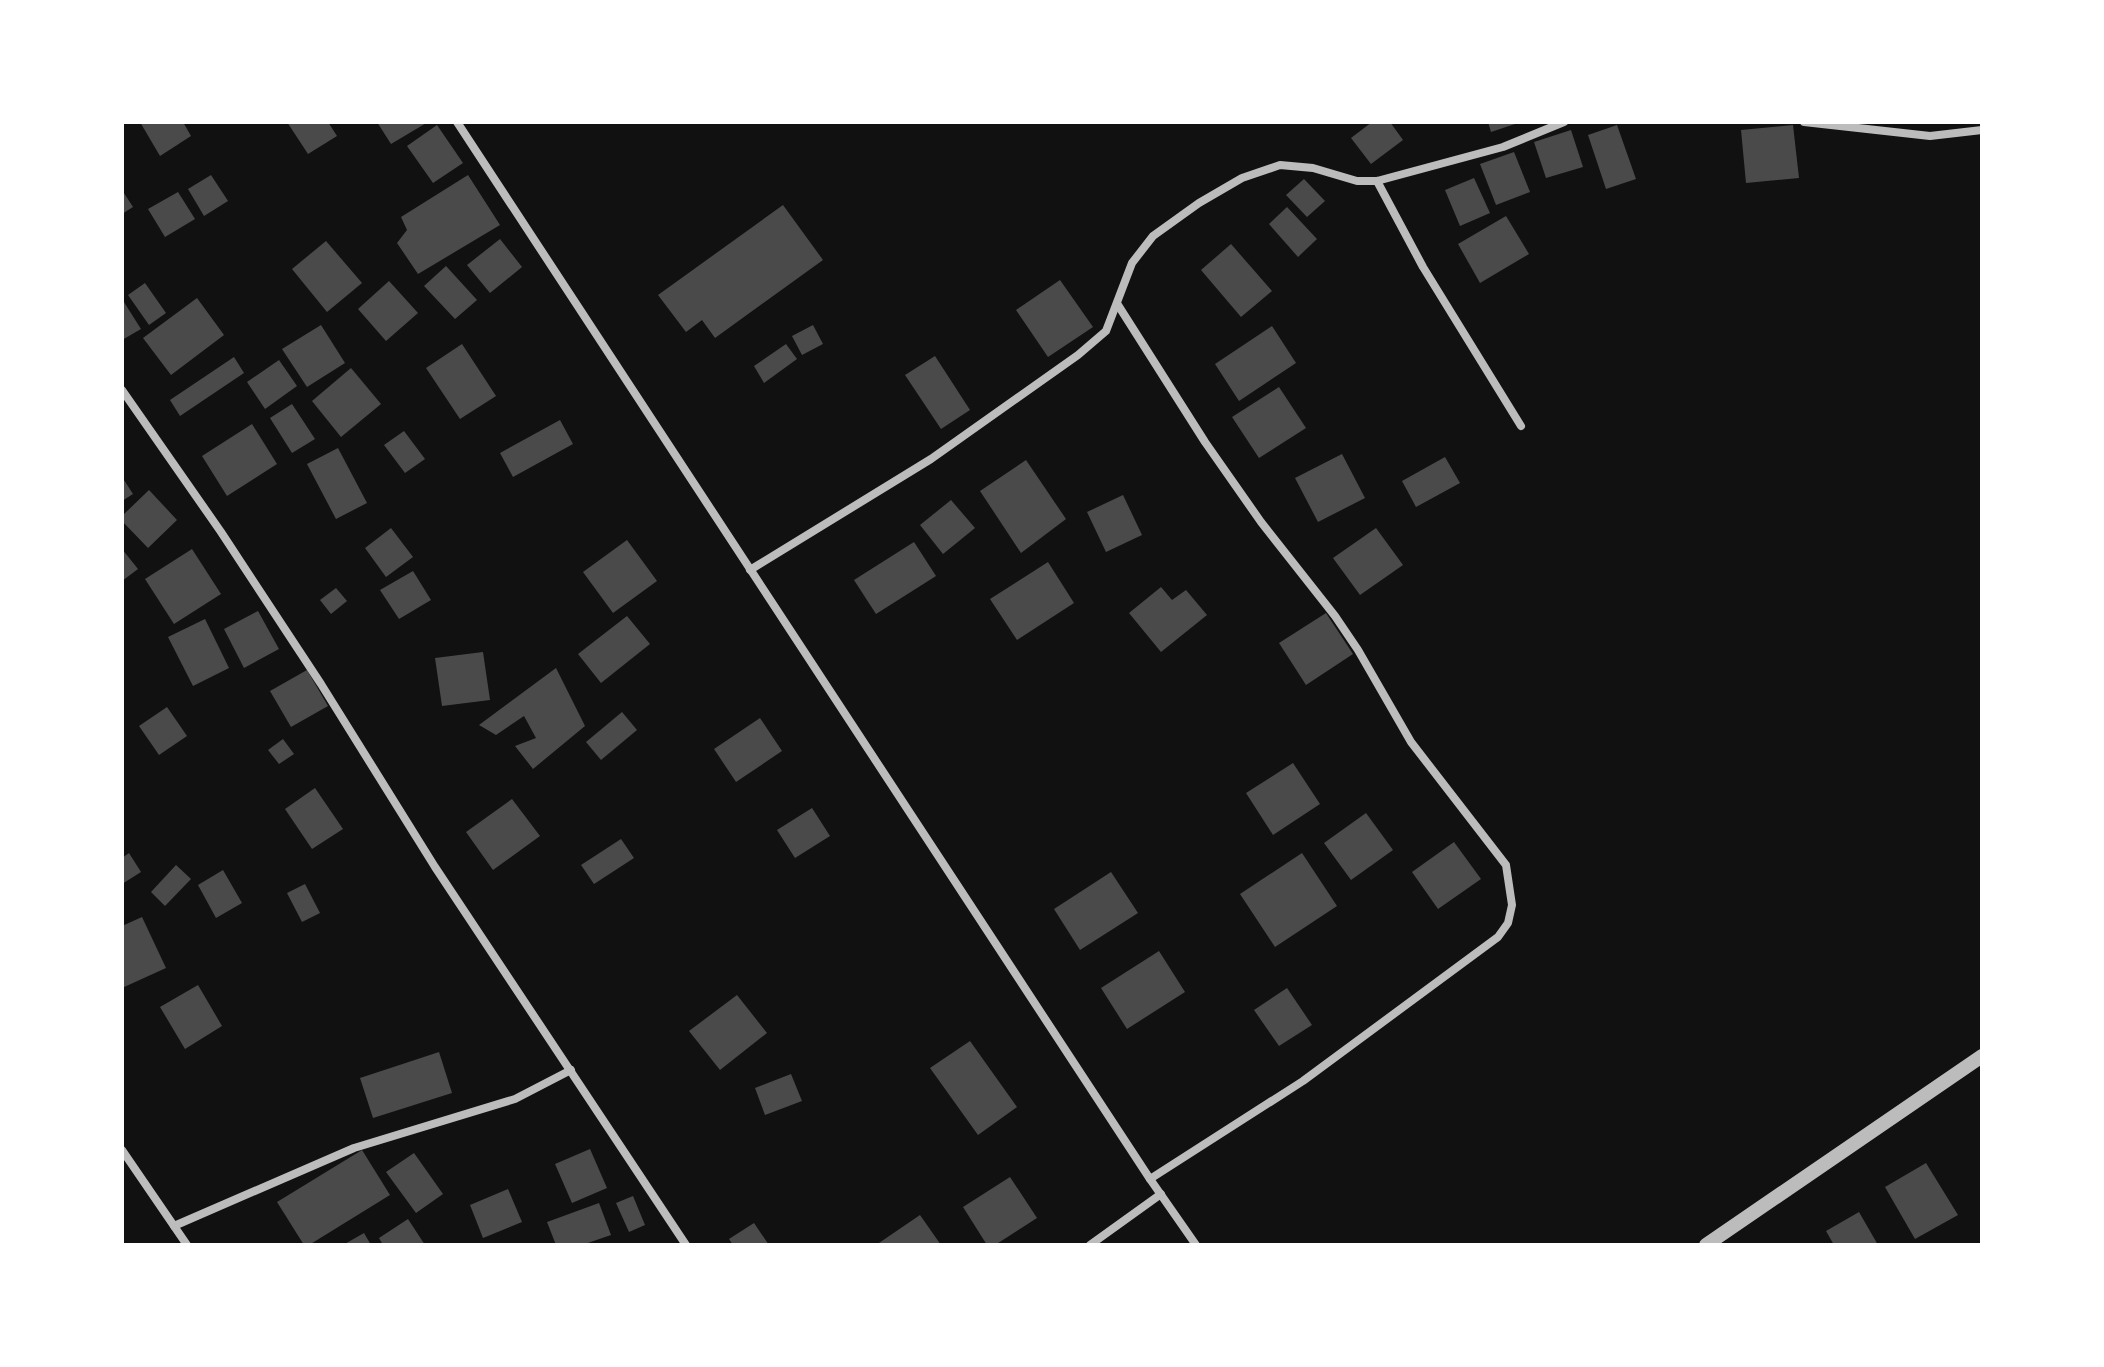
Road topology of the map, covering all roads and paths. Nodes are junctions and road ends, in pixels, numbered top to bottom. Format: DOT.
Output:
graph roads {
  1 [pos="457,122"];
  2 [pos="1564,122"];
  3 [pos="1804,122"];
  4 [pos="1982,130"];
  5 [pos="1377,181"];
  6 [pos="1118,305"];
  7 [pos="122,390"];
  8 [pos="1521,426"];
  9 [pos="750,570"];
  10 [pos="1982,1056"];
  11 [pos="571,1070"];
  12 [pos="122,1150"];
  13 [pos="126,1163"];
  14 [pos="1150,1179"];
  15 [pos="1161,1194"];
  16 [pos="174,1226"];
  17 [pos="187,1245"];
  18 [pos="686,1245"];
  19 [pos="1090,1245"];
  20 [pos="1196,1245"];
  21 [pos="1706,1245"];
  1 -- 9 [label="street"];
  2 -- 5 [label="street"];
  3 -- 4 [label="street"];
  5 -- 6 [label="street"];
  5 -- 8 [label="street"];
  6 -- 9 [label="street"];
  6 -- 14 [label="street"];
  7 -- 11 [label="street"];
  9 -- 14 [label="street"];
  10 -- 21 [label="street"];
  11 -- 16 [label="street"];
  11 -- 18 [label="street"];
  12 -- 13 [label="street"];
  13 -- 16 [label="street"];
  14 -- 15 [label="street"];
  15 -- 19 [label="street"];
  15 -- 20 [label="street"];
  16 -- 17 [label="street"];
}
